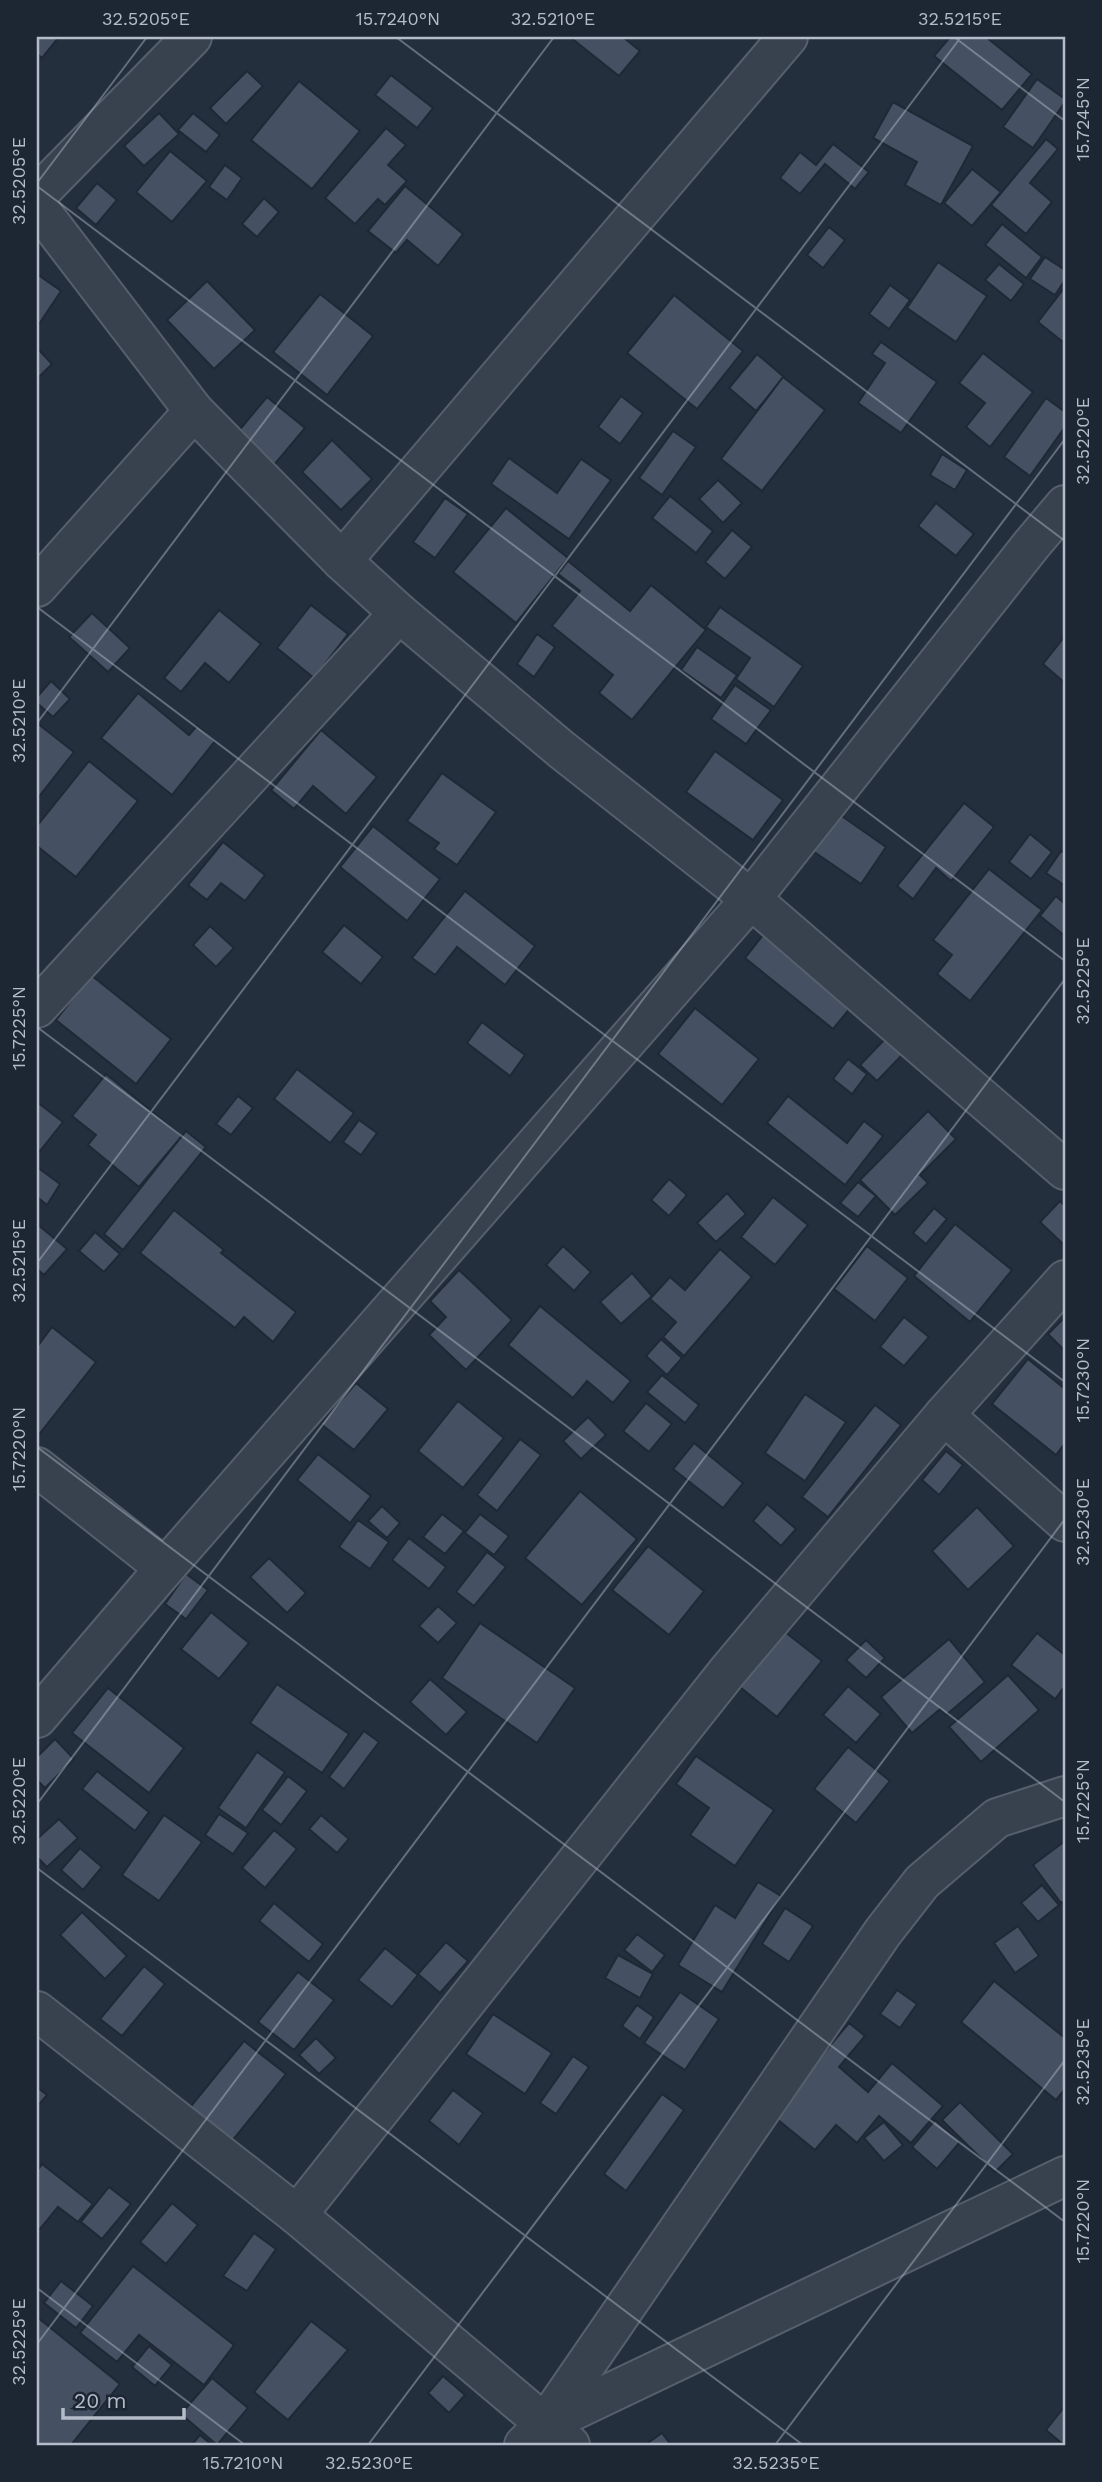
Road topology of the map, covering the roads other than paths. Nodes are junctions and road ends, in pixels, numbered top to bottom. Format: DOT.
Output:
graph roads {
  1 [pos="192,37"];
  2 [pos="788,37"];
  3 [pos="37,195"];
  4 [pos="37,206"];
  5 [pos="194,411"];
  6 [pos="1065,505"];
  7 [pos="342,561"];
  8 [pos="37,587"];
  9 [pos="399,613"];
  10 [pos="751,899"];
  11 [pos="37,1008"];
  12 [pos="1065,1170"];
  13 [pos="1065,1280"];
  14 [pos="944,1415"];
  15 [pos="37,1467"];
  16 [pos="1065,1522"];
  17 [pos="165,1568"];
  18 [pos="37,1718"];
  19 [pos="1065,1796"];
  20 [pos="37,2011"];
  21 [pos="1065,2176"];
  22 [pos="297,2215"];
  23 [pos="546,2438"];
  1 -- 3 [label="street"];
  2 -- 7 [label="street"];
  4 -- 5 [label="street"];
  5 -- 7 [label="street"];
  5 -- 8 [label="street"];
  6 -- 10 [label="street"];
  7 -- 9 [label="street"];
  9 -- 10 [label="street"];
  9 -- 11 [label="street"];
  10 -- 12 [label="street"];
  10 -- 17 [label="street"];
  13 -- 14 [label="street"];
  14 -- 16 [label="street"];
  14 -- 22 [label="street"];
  15 -- 17 [label="street"];
  17 -- 18 [label="street"];
  19 -- 23 [label="street"];
  20 -- 22 [label="street"];
  21 -- 23 [label="street"];
  22 -- 23 [label="street"];
}
